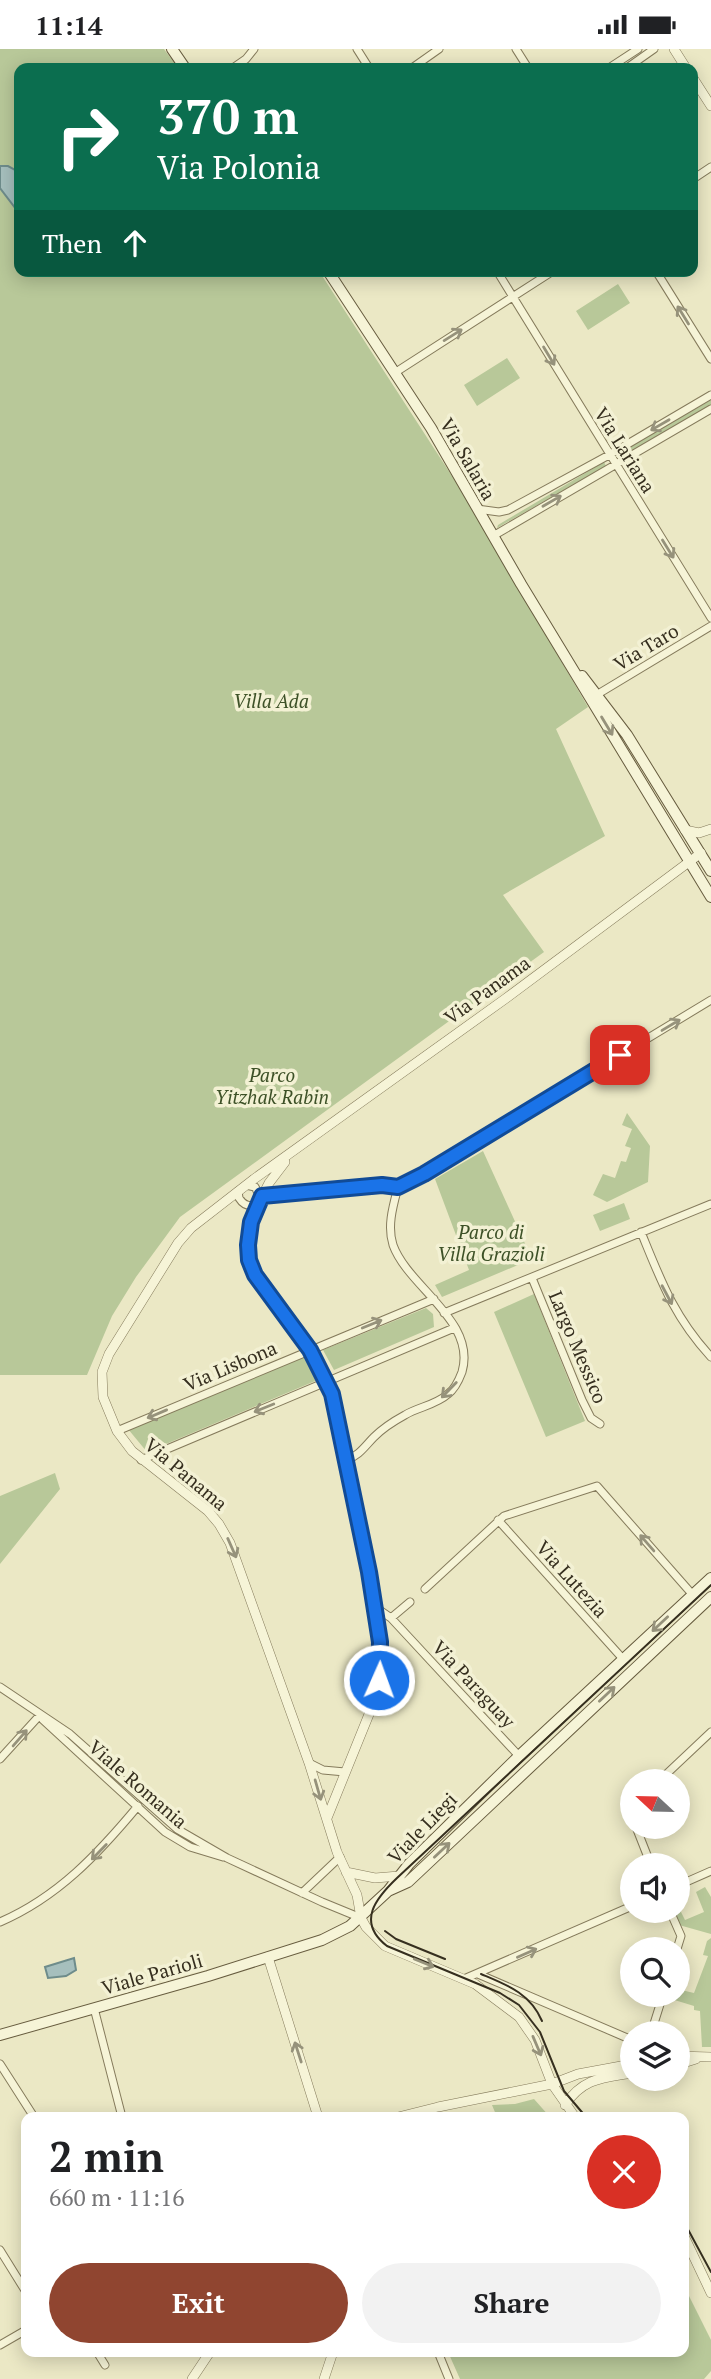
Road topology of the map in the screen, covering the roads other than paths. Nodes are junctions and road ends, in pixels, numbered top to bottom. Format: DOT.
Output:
graph roads {
  1 [pos="254,49"];
  2 [pos="439,49"];
  3 [pos="638,49"];
  4 [pos="654,49"];
  5 [pos="240,63"];
  6 [pos="419,63"];
  7 [pos="617,63"];
  8 [pos="634,63"];
  9 [pos="698,86"];
  10 [pos="711,106"];
  11 [pos="336,277"];
  12 [pos="501,277"];
  13 [pos="544,277"];
  14 [pos="660,277"];
  15 [pos="513,297"];
  16 [pos="711,359"];
  17 [pos="396,372"];
  18 [pos="711,395"];
  19 [pos="711,409"];
  20 [pos="609,455"];
  21 [pos="615,464"];
  22 [pos="477,509"];
  23 [pos="493,536"];
  24 [pos="711,618"];
  25 [pos="711,626"];
  26 [pos="573,667"];
  27 [pos="598,694"];
  28 [pos="685,830"];
  29 [pos="711,830"];
  30 [pos="706,854"];
  31 [pos="691,861"];
  32 [pos="711,871"];
  33 [pos="711,897"];
  34 [pos="711,1000"];
  35 [pos="292,1153"];
  36 [pos="398,1187"];
  37 [pos="242,1193"];
  38 [pos="260,1199"];
  39 [pos="711,1204"];
  40 [pos="641,1232"];
  41 [pos="532,1278"];
  42 [pos="434,1299"];
  43 [pos="444,1313"];
  44 [pos="454,1328"];
  45 [pos="310,1350"];
  46 [pos="711,1357"];
  47 [pos="327,1382"];
  48 [pos="600,1424"];
  49 [pos="117,1431"];
  50 [pos="141,1460"];
  51 [pos="346,1460"];
  52 [pos="498,1520"];
  53 [pos="711,1579"];
  54 [pos="425,1589"];
  55 [pos="692,1594"];
  56 [pos="711,1598"];
  57 [pos="410,1602"];
  58 [pos="375,1608"];
  59 [pos="391,1618"];
  60 [pos="623,1658"];
  61 [pos="0,1687"];
  62 [pos="40,1715"];
  63 [pos="711,1732"];
  64 [pos="519,1756"];
  65 [pos="0,1759"];
  66 [pos="309,1763"];
  67 [pos="672,1769"];
  68 [pos="345,1772"];
  69 [pos="143,1801"];
  70 [pos="137,1808"];
  71 [pos="327,1818"];
  72 [pos="227,1858"];
  73 [pos="343,1864"];
  74 [pos="711,1871"];
  75 [pos="399,1876"];
  76 [pos="690,1880"];
  77 [pos="388,1891"];
  78 [pos="302,1893"];
  79 [pos="620,1911"];
  80 [pos="361,1918"];
  81 [pos="0,1922"];
  82 [pos="268,1957"];
  83 [pos="478,1974"];
  84 [pos="464,1979"];
  85 [pos="94,2008"];
  86 [pos="620,2034"];
  87 [pos="0,2035"];
  88 [pos="690,2057"];
  89 [pos="711,2057"];
  90 [pos="697,2058"];
  91 [pos="690,2060"];
  92 [pos="0,2064"];
  93 [pos="620,2066"];
  94 [pos="620,2076"];
  95 [pos="552,2084"];
  96 [pos="565,2105"];
  97 [pos="31,2112"];
  98 [pos="121,2112"];
  99 [pos="316,2112"];
  100 [pos="435,2112"];
  101 [pos="571,2112"];
  102 [pos="689,2247"];
  103 [pos="0,2250"];
  104 [pos="21,2284"];
  105 [pos="711,2293"];
  106 [pos="21,2333"];
  107 [pos="0,2344"];
  108 [pos="100,2357"];
  109 [pos="207,2357"];
  110 [pos="331,2357"];
  111 [pos="440,2357"];
  112 [pos="105,2365"];
  113 [pos="192,2379"];
  114 [pos="324,2379"];
  115 [pos="449,2379"];
  1 -- 5 [label="street"];
  2 -- 6 [label="street"];
  3 -- 7 [label="street"];
  4 -- 8 [label="street"];
  9 -- 10 [label="street"];
  11 -- 17 [label="main road, Via Salaria"];
  12 -- 15 [label="street, Via Lariana"];
  13 -- 15 [label="street"];
  16 -- 14 [label="street, one-way"];
  17 -- 15 [label="street, one-way"];
  15 -- 20 [label="street, Via Lariana, one-way"];
  17 -- 22 [label="main road, Via Salaria"];
  18 -- 20 [label="street, one-way"];
  19 -- 21 [label="street"];
  20 -- 21 [label="street, Via Lariana"];
  20 -- 22 [label="street"];
  23 -- 21 [label="street, one-way"];
  21 -- 24 [label="street, Via Lariana, one-way"];
  22 -- 23 [label="main road, Via Salaria"];
  23 -- 26 [label="main road, Via Salaria"];
  25 -- 27 [label="street, Via Taro"];
  26 -- 27 [label="main road, Via Salaria"];
  26 -- 31 [label="main road, Via Salaria, one-way"];
  27 -- 28 [label="main road, Via Salaria"];
  28 -- 29 [label="street"];
  28 -- 30 [label="main road, Via Salaria"];
  29 -- 30 [label="street"];
  30 -- 31 [label="street, Via Panama"];
  30 -- 32 [label="main road, Via Salaria"];
  31 -- 33 [label="main road, Via Salaria"];
  31 -- 35 [label="street, Via Panama"];
  36 -- 34 [label="street, one-way"];
  35 -- 37 [label="street, Via Panama"];
  35 -- 38 [label="street"];
  36 -- 38 [label="street"];
  36 -- 42 [label="street"];
  37 -- 38 [label="street"];
  37 -- 38 [label="street"];
  37 -- 49 [label="street, Via Panama"];
  38 -- 45 [label="street"];
  39 -- 40 [label="street"];
  40 -- 41 [label="street"];
  40 -- 46 [label="street, one-way"];
  41 -- 43 [label="street"];
  41 -- 48 [label="street, Largo Messico"];
  42 -- 43 [label="street"];
  45 -- 42 [label="street, Via Lisbona, one-way"];
  43 -- 44 [label="street"];
  44 -- 47 [label="street"];
  44 -- 51 [label="street, one-way"];
  45 -- 47 [label="street"];
  45 -- 49 [label="street, Via Lisbona, one-way"];
  47 -- 50 [label="street, one-way"];
  47 -- 51 [label="street"];
  49 -- 50 [label="street, Via Panama"];
  50 -- 66 [label="street, Via Panama, one-way"];
  51 -- 58 [label="street"];
  52 -- 54 [label="street"];
  55 -- 52 [label="street, one-way"];
  52 -- 60 [label="street, Via Lutezia"];
  53 -- 55 [label="main road, Viale Liegi"];
  55 -- 60 [label="main road, Viale Liegi, one-way"];
  77 -- 56 [label="main road, Viale Liegi, one-way"];
  57 -- 59 [label="street"];
  58 -- 59 [label="street, Via Paraguay"];
  58 -- 68 [label="street"];
  59 -- 64 [label="street, Via Paraguay"];
  60 -- 64 [label="main road, Viale Liegi"];
  61 -- 62 [label="street, Viale Romania"];
  65 -- 62 [label="street, one-way"];
  62 -- 69 [label="street, Viale Romania"];
  62 -- 70 [label="street, Viale Romania"];
  63 -- 67 [label="street"];
  64 -- 75 [label="main road, Viale Liegi"];
  66 -- 68 [label="street"];
  66 -- 71 [label="street, Via Panama, one-way"];
  68 -- 71 [label="street"];
  69 -- 70 [label="street"];
  69 -- 72 [label="street, Viale Romania"];
  70 -- 72 [label="street, Viale Romania"];
  70 -- 81 [label="street, one-way"];
  71 -- 73 [label="street, Via Panama"];
  72 -- 78 [label="street, Viale Romania"];
  73 -- 75 [label="street"];
  73 -- 78 [label="street"];
  73 -- 80 [label="street, Via Panama"];
  74 -- 76 [label="street"];
  75 -- 77 [label="main road, Viale Liegi"];
  77 -- 80 [label="main road, Viale Parioli"];
  78 -- 80 [label="street, Viale Romania"];
  83 -- 79 [label="street, one-way"];
  80 -- 82 [label="main road, Viale Parioli"];
  80 -- 84 [label="street, one-way"];
  82 -- 85 [label="main road, Viale Parioli"];
  99 -- 82 [label="street, one-way"];
  83 -- 84 [label="street"];
  83 -- 86 [label="street"];
  84 -- 95 [label="street, one-way"];
  85 -- 87 [label="main road, Viale Parioli"];
  85 -- 98 [label="street"];
  88 -- 90 [label="street"];
  89 -- 90 [label="street"];
  90 -- 91 [label="street"];
  92 -- 97 [label="street"];
  93 -- 95 [label="street"];
  94 -- 96 [label="street"];
  95 -- 96 [label="street"];
  95 -- 100 [label="street"];
  96 -- 101 [label="street"];
  102 -- 105 [label="street"];
  103 -- 104 [label="street"];
  106 -- 107 [label="street"];
  108 -- 112 [label="street"];
  109 -- 113 [label="street"];
  110 -- 114 [label="street"];
  111 -- 115 [label="street"];
}
